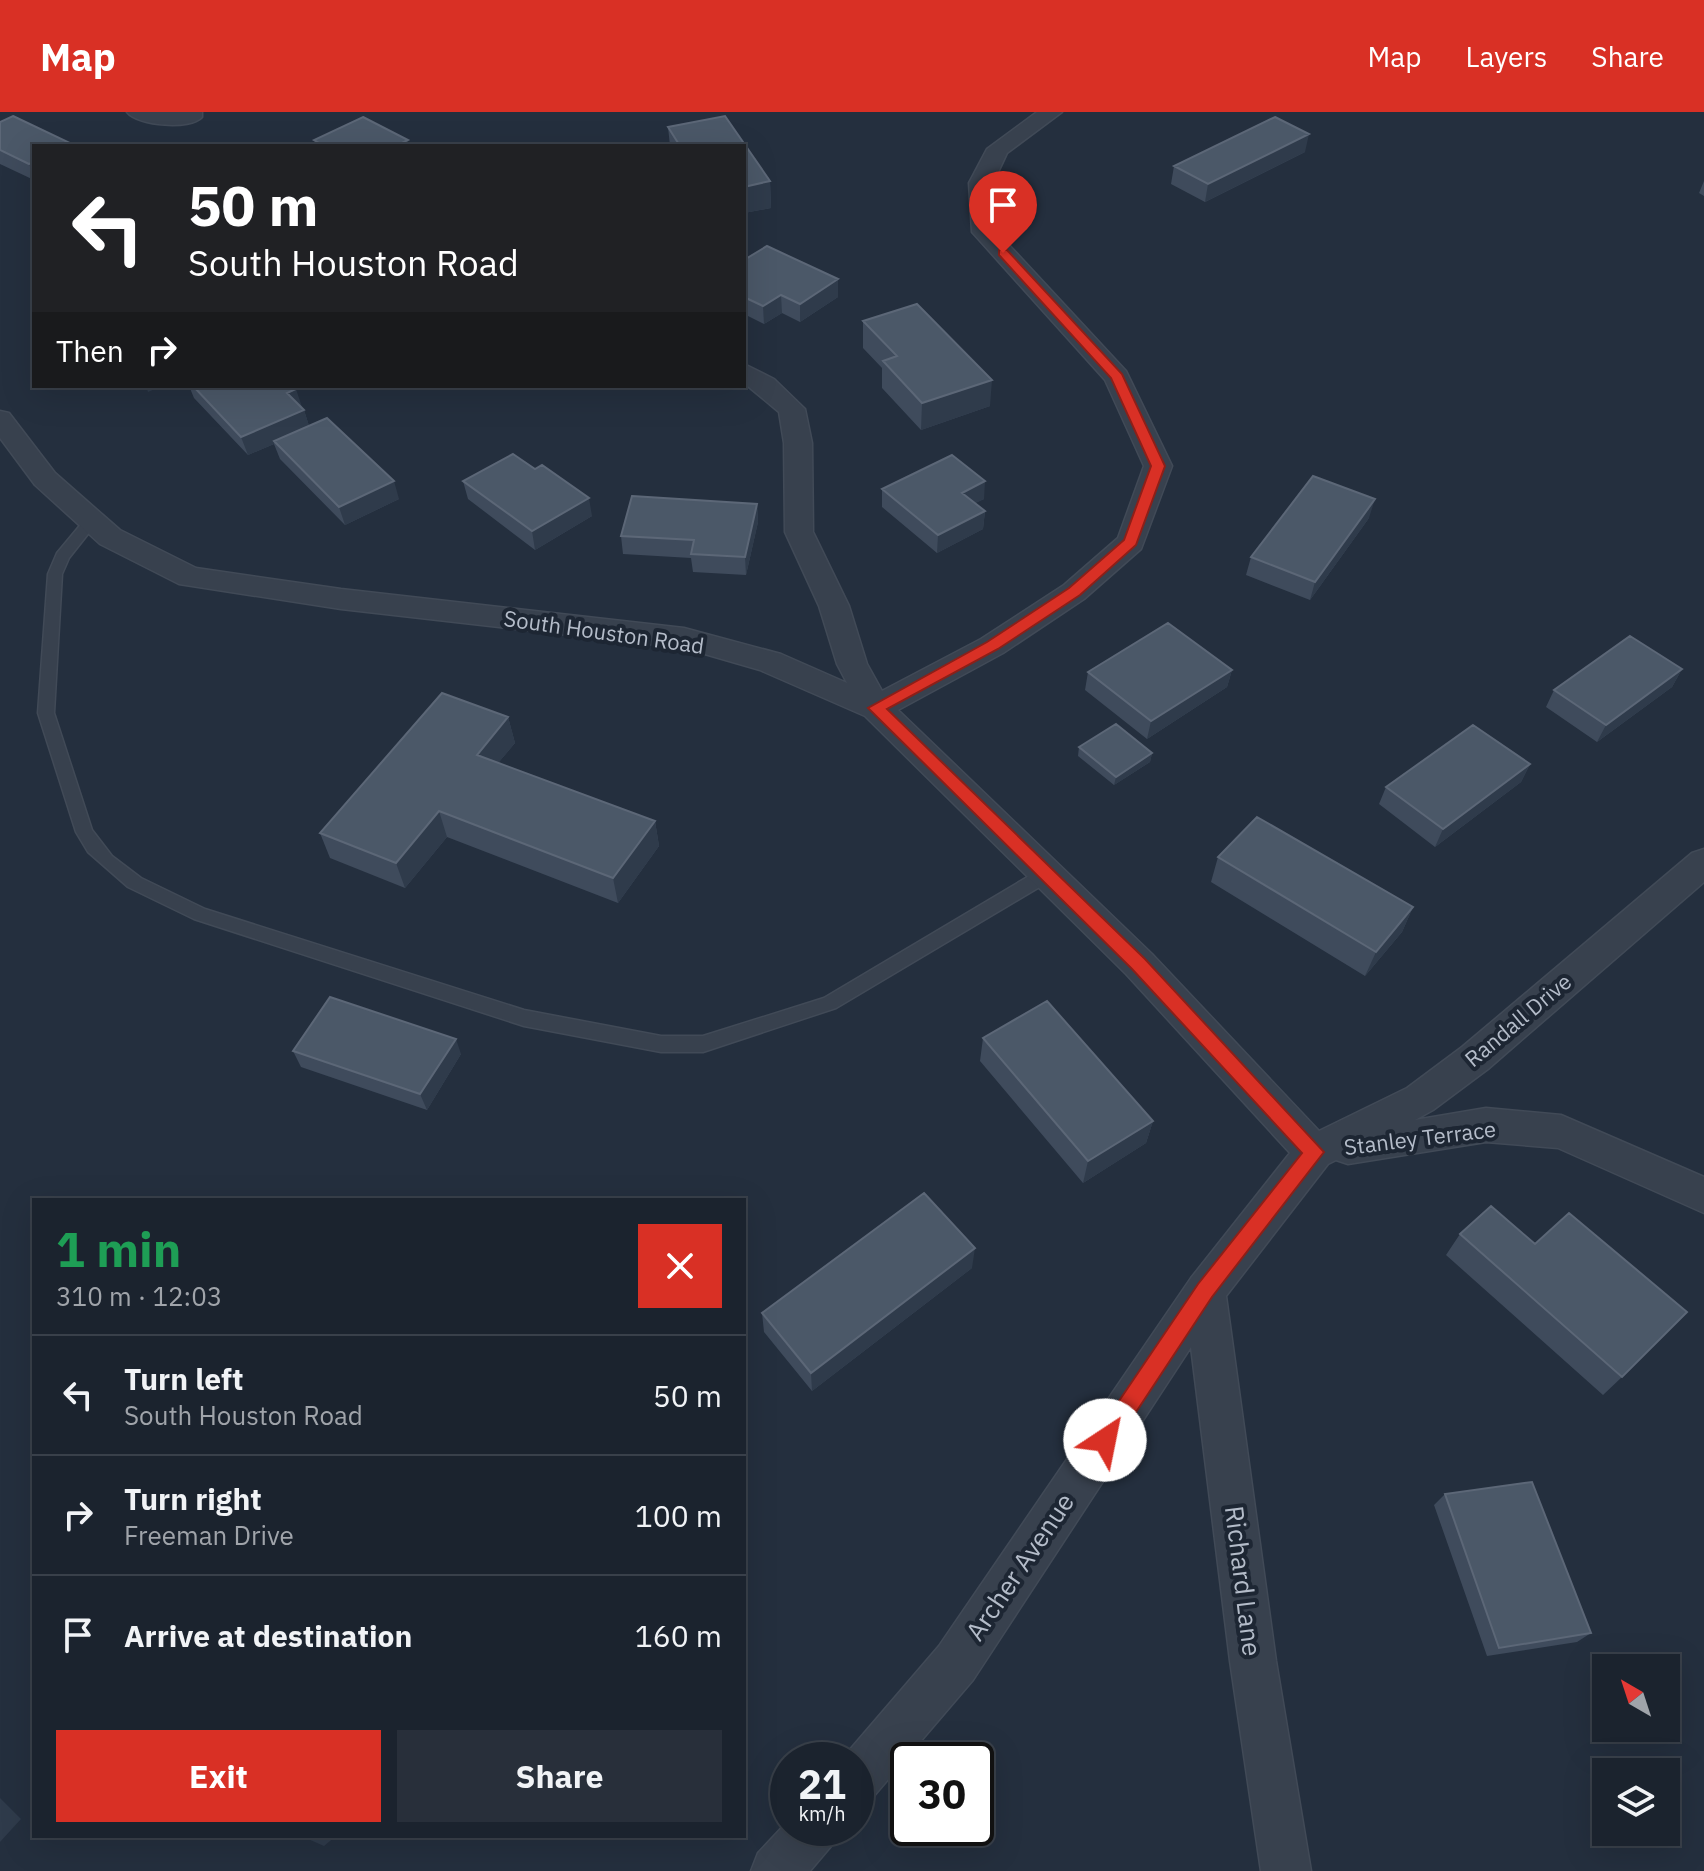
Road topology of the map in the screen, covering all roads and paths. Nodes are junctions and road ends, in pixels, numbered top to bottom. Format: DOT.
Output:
graph roads {
  1 [pos="138,112"];
  2 [pos="191,112"];
  3 [pos="1051,112"];
  4 [pos="746,373"];
  5 [pos="0,419"];
  6 [pos="92,520"];
  7 [pos="876,708"];
  8 [pos="1704,862"];
  9 [pos="1047,874"];
  10 [pos="1314,1152"];
  11 [pos="1704,1195"];
  12 [pos="1205,1291"];
  13 [pos="874,1759"];
  14 [pos="799,1846"];
  15 [pos="776,1871"];
  16 [pos="1286,1871"];
  1 -- 2 [label="street"];
  3 -- 7 [label="street"];
  4 -- 7 [label="street"];
  5 -- 6 [label="street, South Houston Road"];
  6 -- 7 [label="street, South Houston Road"];
  6 -- 9 [label="lane"];
  7 -- 9 [label="street, South Houston Road"];
  8 -- 10 [label="street, Randall Drive"];
  9 -- 10 [label="street, South Houston Road"];
  10 -- 11 [label="street, Stanley Terrace"];
  10 -- 12 [label="street, Archer Avenue"];
  12 -- 13 [label="street, Archer Avenue"];
  12 -- 16 [label="street, Richard Lane"];
  14 -- 15 [label="street"];
}
